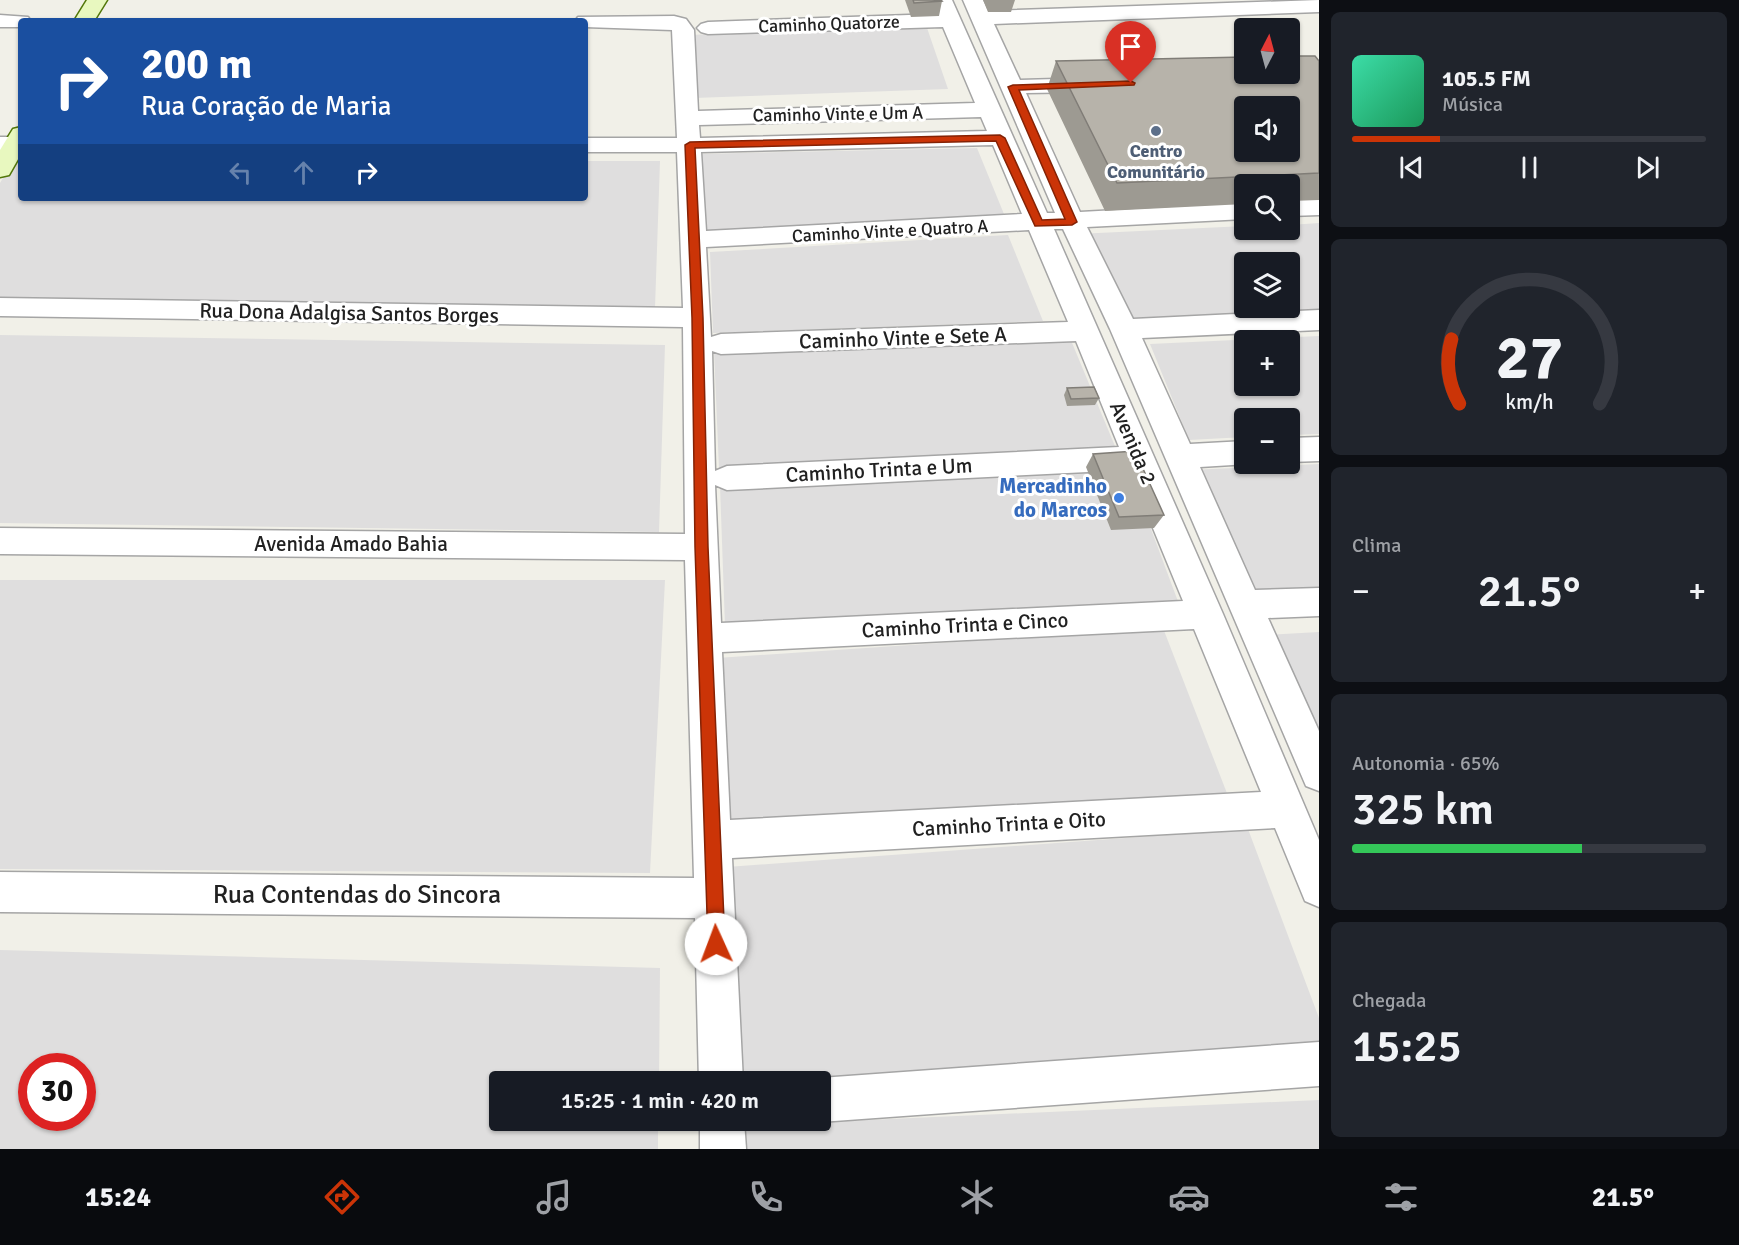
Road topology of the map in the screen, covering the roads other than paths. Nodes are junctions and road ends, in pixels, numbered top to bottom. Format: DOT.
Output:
graph roads {
  1 [pos="97,0"];
  2 [pos="1319,6"];
  3 [pos="977,9"];
  4 [pos="946,10"];
  5 [pos="86,18"];
  6 [pos="0,21"];
  7 [pos="18,21"];
  8 [pos="588,21"];
  9 [pos="708,28"];
  10 [pos="1107,84"];
  11 [pos="1013,87"];
  12 [pos="987,110"];
  13 [pos="689,132"];
  14 [pos="1000,138"];
  15 [pos="14,141"];
  16 [pos="588,145"];
  17 [pos="0,170"];
  18 [pos="1319,207"];
  19 [pos="1300,208"];
  20 [pos="1234,212"];
  21 [pos="1072,222"];
  22 [pos="1039,224"];
  23 [pos="708,239"];
  24 [pos="0,307"];
  25 [pos="697,318"];
  26 [pos="1319,320"];
  27 [pos="1124,329"];
  28 [pos="1085,331"];
  29 [pos="721,344"];
  30 [pos="1319,449"];
  31 [pos="1300,450"];
  32 [pos="1234,454"];
  33 [pos="1179,456"];
  34 [pos="1139,458"];
  35 [pos="727,478"];
  36 [pos="0,541"];
  37 [pos="701,547"];
  38 [pos="1319,602"];
  39 [pos="1245,605"];
  40 [pos="1206,614"];
  41 [pos="723,637"];
  42 [pos="1319,772"];
  43 [pos="1287,809"];
  44 [pos="731,839"];
  45 [pos="1319,887"];
  46 [pos="0,892"];
  47 [pos="715,898"];
  48 [pos="1319,1064"];
  49 [pos="721,1071"];
  50 [pos="831,1099"];
  51 [pos="722,1131"];
  52 [pos="723,1149"];
  1 -- 5 [label="street"];
  2 -- 3 [label="street"];
  3 -- 11 [label="street, Avenida 2"];
  4 -- 9 [label="street, Caminho Quatorze"];
  4 -- 12 [label="street, Avenida 2"];
  6 -- 7 [label="street"];
  8 -- 13 [label="street"];
  10 -- 11 [label="street"];
  11 -- 21 [label="street, Avenida 2"];
  12 -- 13 [label="street, Caminho Vinte e Um A"];
  12 -- 14 [label="street, Avenida 2"];
  13 -- 14 [label="street"];
  13 -- 16 [label="street"];
  13 -- 25 [label="street"];
  14 -- 22 [label="street, Avenida 2"];
  15 -- 17 [label="street"];
  18 -- 19 [label="street"];
  20 -- 21 [label="street, Caminho Vinte e Quatro A"];
  21 -- 22 [label="street, Caminho Vinte e Quatro A"];
  21 -- 27 [label="street, Avenida 2"];
  22 -- 23 [label="street, Caminho Vinte e Quatro A"];
  22 -- 28 [label="street, Avenida 2"];
  24 -- 25 [label="street, Rua Dona Adalgisa Santos Borges"];
  25 -- 37 [label="street"];
  26 -- 27 [label="street"];
  27 -- 33 [label="street, Avenida 2"];
  28 -- 29 [label="street, Caminho Vinte e Sete A"];
  28 -- 34 [label="street, Avenida 2"];
  30 -- 31 [label="street"];
  32 -- 33 [label="street"];
  33 -- 39 [label="street, Avenida 2"];
  34 -- 35 [label="street, Caminho Trinta e Um"];
  34 -- 40 [label="street, Avenida 2"];
  36 -- 37 [label="street, Avenida Amado Bahia"];
  37 -- 47 [label="street"];
  38 -- 39 [label="street"];
  39 -- 42 [label="street, Avenida 2"];
  40 -- 41 [label="street, Caminho Trinta e Cinco"];
  40 -- 43 [label="street, Avenida 2"];
  43 -- 44 [label="street, Caminho Trinta e Oito"];
  43 -- 45 [label="street, Avenida 2"];
  46 -- 47 [label="street, Rua Contendas do Sincora"];
  47 -- 49 [label="street"];
  48 -- 50 [label="street"];
  51 -- 52 [label="street"];
}
